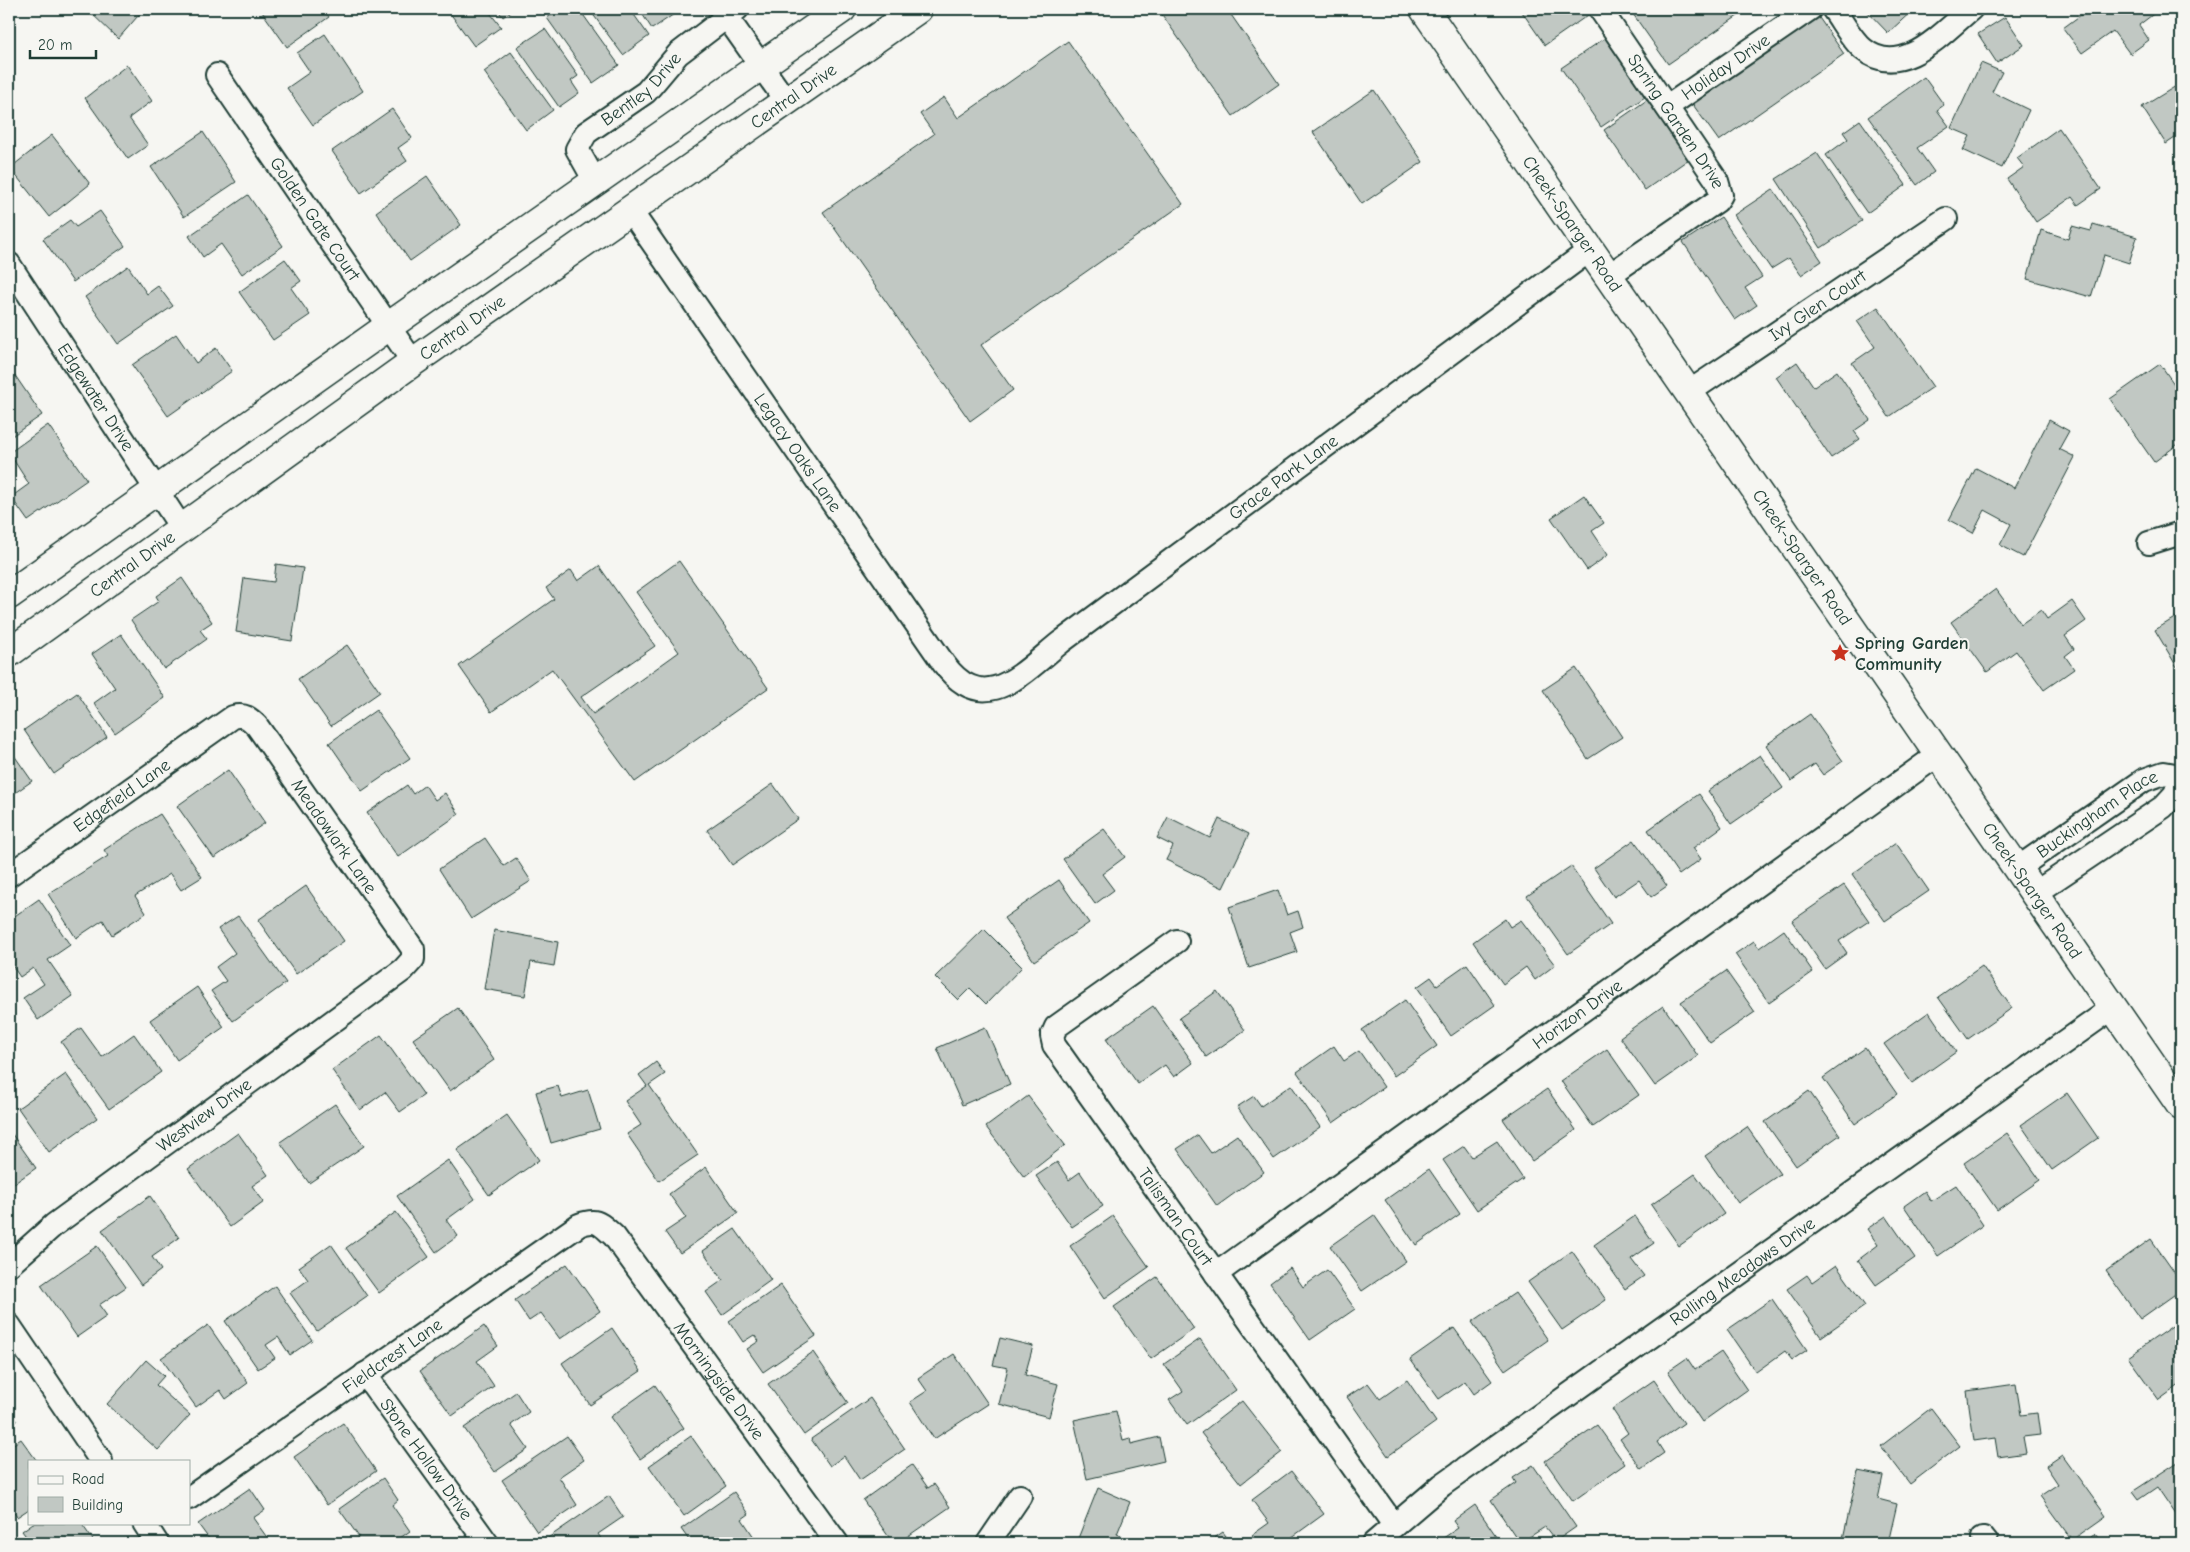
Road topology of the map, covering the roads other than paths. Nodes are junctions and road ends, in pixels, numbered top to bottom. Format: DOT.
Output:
graph roads {
  1 [pos="842,9"];
  2 [pos="918,9"];
  3 [pos="1424,9"];
  4 [pos="1600,9"];
  5 [pos="1810,9"];
  6 [pos="1833,9"];
  7 [pos="1971,9"];
  8 [pos="728,12"];
  9 [pos="761,66"];
  10 [pos="217,75"];
  11 [pos="786,101"];
  12 [pos="1667,107"];
  13 [pos="595,181"];
  14 [pos="630,210"];
  15 [pos="1946,219"];
  16 [pos="1590,250"];
  17 [pos="9,264"];
  18 [pos="1608,276"];
  19 [pos="388,326"];
  20 [pos="413,362"];
  21 [pos="1689,392"];
  22 [pos="156,490"];
  23 [pos="182,529"];
  24 [pos="2181,533"];
  25 [pos="2149,544"];
  26 [pos="9,595"];
  27 [pos="9,653"];
  28 [pos="972,689"];
  29 [pos="233,717"];
  30 [pos="1939,754"];
  31 [pos="2181,776"];
  32 [pos="2018,868"];
  33 [pos="9,875"];
  34 [pos="2035,893"];
  35 [pos="1177,941"];
  36 [pos="403,970"];
  37 [pos="2114,1007"];
  38 [pos="2181,1106"];
  39 [pos="598,1222"];
  40 [pos="9,1265"];
  41 [pos="1216,1274"];
  42 [pos="9,1325"];
  43 [pos="365,1374"];
  44 [pos="100,1460"];
  45 [pos="1020,1496"];
  46 [pos="190,1497"];
  47 [pos="1394,1524"];
  48 [pos="487,1543"];
  49 [pos="837,1543"];
  50 [pos="988,1543"];
  51 [pos="1374,1543"];
  1 -- 9 [label="main road"];
  2 -- 11 [label="main road, Central Drive"];
  3 -- 16 [label="main road, Cheek-Sparger Road"];
  4 -- 12 [label="street, Spring Garden Drive"];
  5 -- 12 [label="street, Holiday Drive"];
  6 -- 7 [label="street"];
  8 -- 9 [label="street"];
  8 -- 13 [label="street, Bentley Drive"];
  9 -- 11 [label="street"];
  9 -- 13 [label="main road"];
  10 -- 19 [label="street, Golden Gate Court"];
  11 -- 14 [label="main road, Central Drive"];
  12 -- 18 [label="street, Spring Garden Drive"];
  13 -- 19 [label="main road"];
  14 -- 20 [label="main road, Central Drive"];
  14 -- 28 [label="street, Legacy Oaks Lane"];
  15 -- 21 [label="street, Ivy Glen Court"];
  16 -- 18 [label="main road, Cheek-Sparger Road"];
  16 -- 28 [label="street, Grace Park Lane"];
  17 -- 22 [label="street, Edgewater Drive"];
  18 -- 21 [label="main road, Cheek-Sparger Road"];
  19 -- 20 [label="street, Golden Gate Court"];
  19 -- 22 [label="main road"];
  20 -- 23 [label="main road, Central Drive"];
  21 -- 30 [label="main road, Cheek-Sparger Road"];
  22 -- 23 [label="street, Edgewater Drive"];
  22 -- 26 [label="main road"];
  23 -- 27 [label="main road, Central Drive"];
  24 -- 25 [label="street"];
  29 -- 33 [label="street, Edgefield Lane"];
  29 -- 36 [label="street, Meadowlark Lane"];
  30 -- 32 [label="main road, Cheek-Sparger Road"];
  30 -- 41 [label="street, Horizon Drive"];
  31 -- 32 [label="street, Buckingham Place"];
  31 -- 34 [label="street, Buckingham Place"];
  32 -- 34 [label="main road, Cheek-Sparger Road"];
  34 -- 37 [label="main road, Cheek-Sparger Road"];
  35 -- 41 [label="street, Talisman Court"];
  36 -- 40 [label="street, Westview Drive"];
  37 -- 38 [label="main road, Cheek-Sparger Road"];
  37 -- 47 [label="street, Rolling Meadows Drive"];
  39 -- 43 [label="street, Fieldcrest Lane"];
  39 -- 49 [label="street, Morningside Drive"];
  41 -- 47 [label="street, Talisman Court"];
  42 -- 44 [label="street"];
  43 -- 46 [label="street, Fieldcrest Lane"];
  43 -- 48 [label="street, Stone Hollow Drive"];
  45 -- 50 [label="street"];
  47 -- 51 [label="street, Rolling Meadows Drive"];
}
